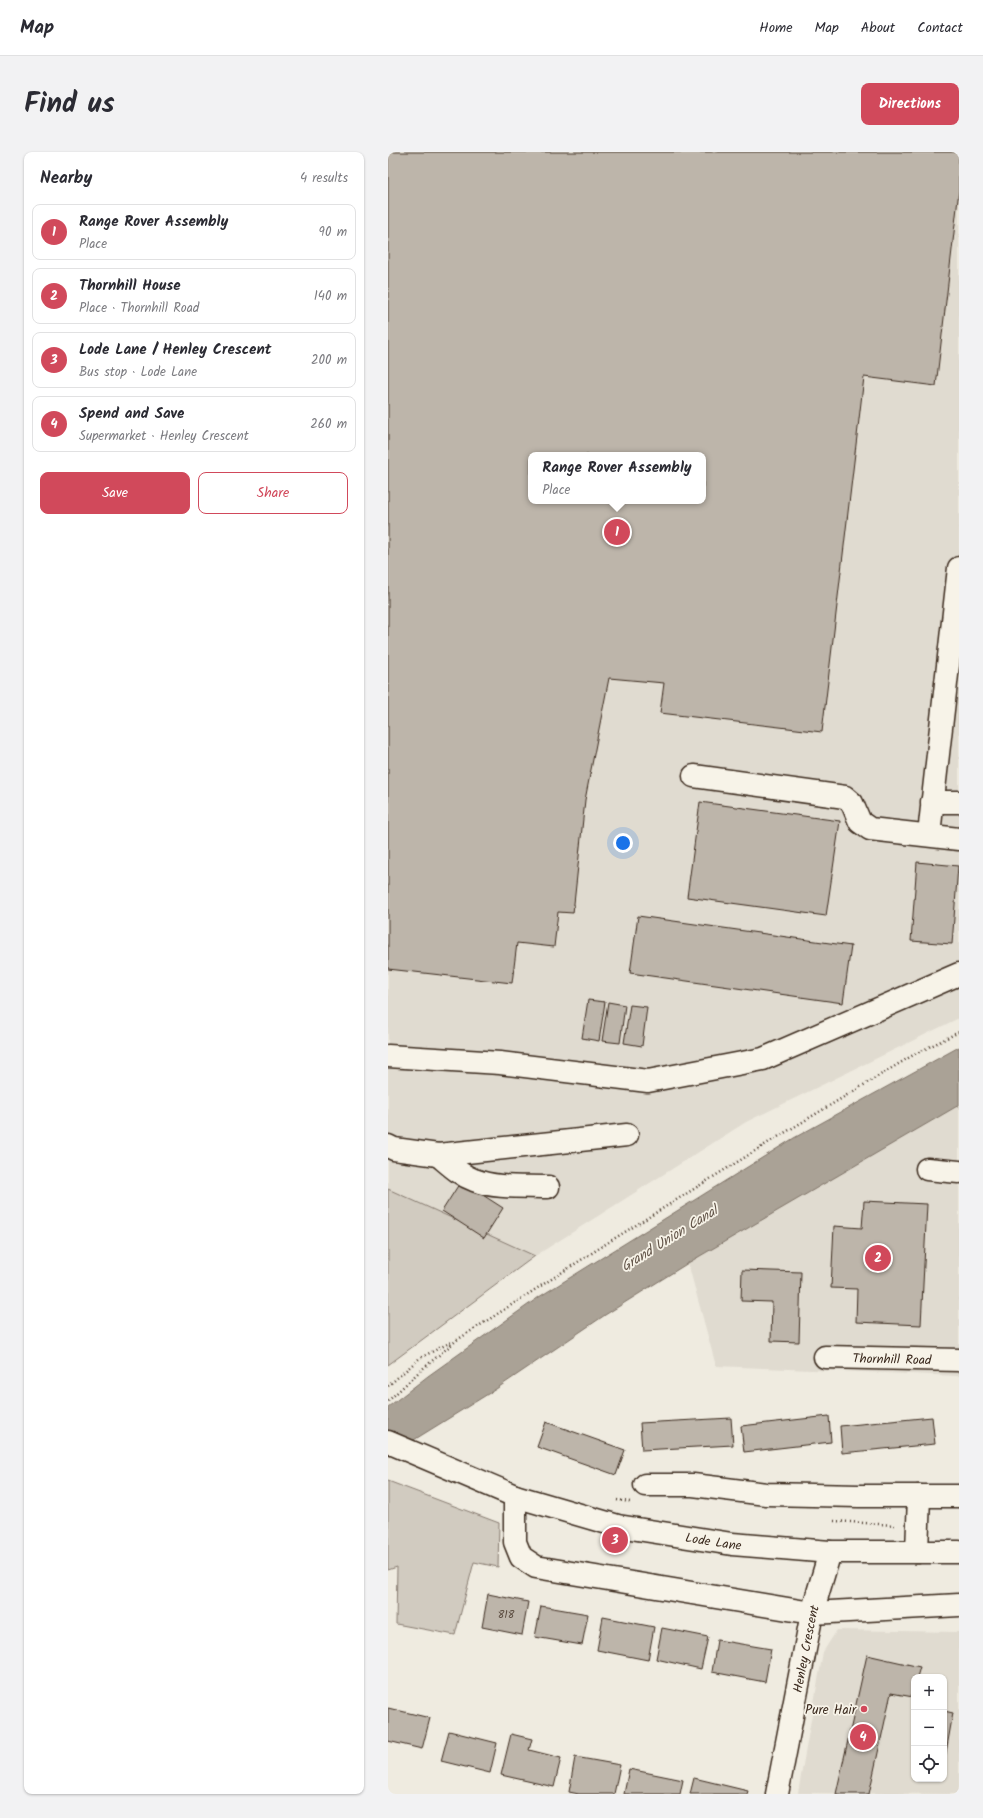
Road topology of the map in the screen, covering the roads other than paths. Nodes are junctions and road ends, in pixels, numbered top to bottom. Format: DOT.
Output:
graph roads {
  1 [pos="959,568"];
  2 [pos="951,714"];
  3 [pos="694,776"];
  4 [pos="932,802"];
  5 [pos="959,802"];
  6 [pos="929,834"];
  7 [pos="959,839"];
  8 [pos="959,974"];
  9 [pos="388,1056"];
  10 [pos="628,1135"];
  11 [pos="388,1146"];
  12 [pos="438,1155"];
  13 [pos="927,1170"];
  14 [pos="959,1172"];
  15 [pos="548,1186"];
  16 [pos="825,1357"];
  17 [pos="959,1360"];
  18 [pos="388,1442"];
  19 [pos="645,1485"];
  20 [pos="515,1496"];
  21 [pos="919,1496"];
  22 [pos="959,1496"];
  23 [pos="830,1552"];
  24 [pos="917,1552"];
  25 [pos="959,1552"];
  26 [pos="959,1605"];
  27 [pos="812,1613"];
  28 [pos="777,1794"];
  1 -- 2 [label="street"];
  2 -- 4 [label="street"];
  3 -- 6 [label="street"];
  4 -- 5 [label="street"];
  4 -- 6 [label="street"];
  6 -- 7 [label="street"];
  8 -- 9 [label="street"];
  10 -- 12 [label="street"];
  11 -- 12 [label="street"];
  12 -- 15 [label="street"];
  13 -- 14 [label="street"];
  16 -- 17 [label="street, Thornhill Road"];
  18 -- 20 [label="street, Lode Lane"];
  19 -- 21 [label="street"];
  20 -- 23 [label="street, Lode Lane"];
  20 -- 27 [label="street"];
  21 -- 22 [label="street"];
  21 -- 24 [label="street"];
  23 -- 24 [label="street, Lode Lane"];
  23 -- 27 [label="street, Henley Crescent"];
  24 -- 25 [label="street, Lode Lane"];
  26 -- 27 [label="street"];
  27 -- 28 [label="street, Henley Crescent"];
}
